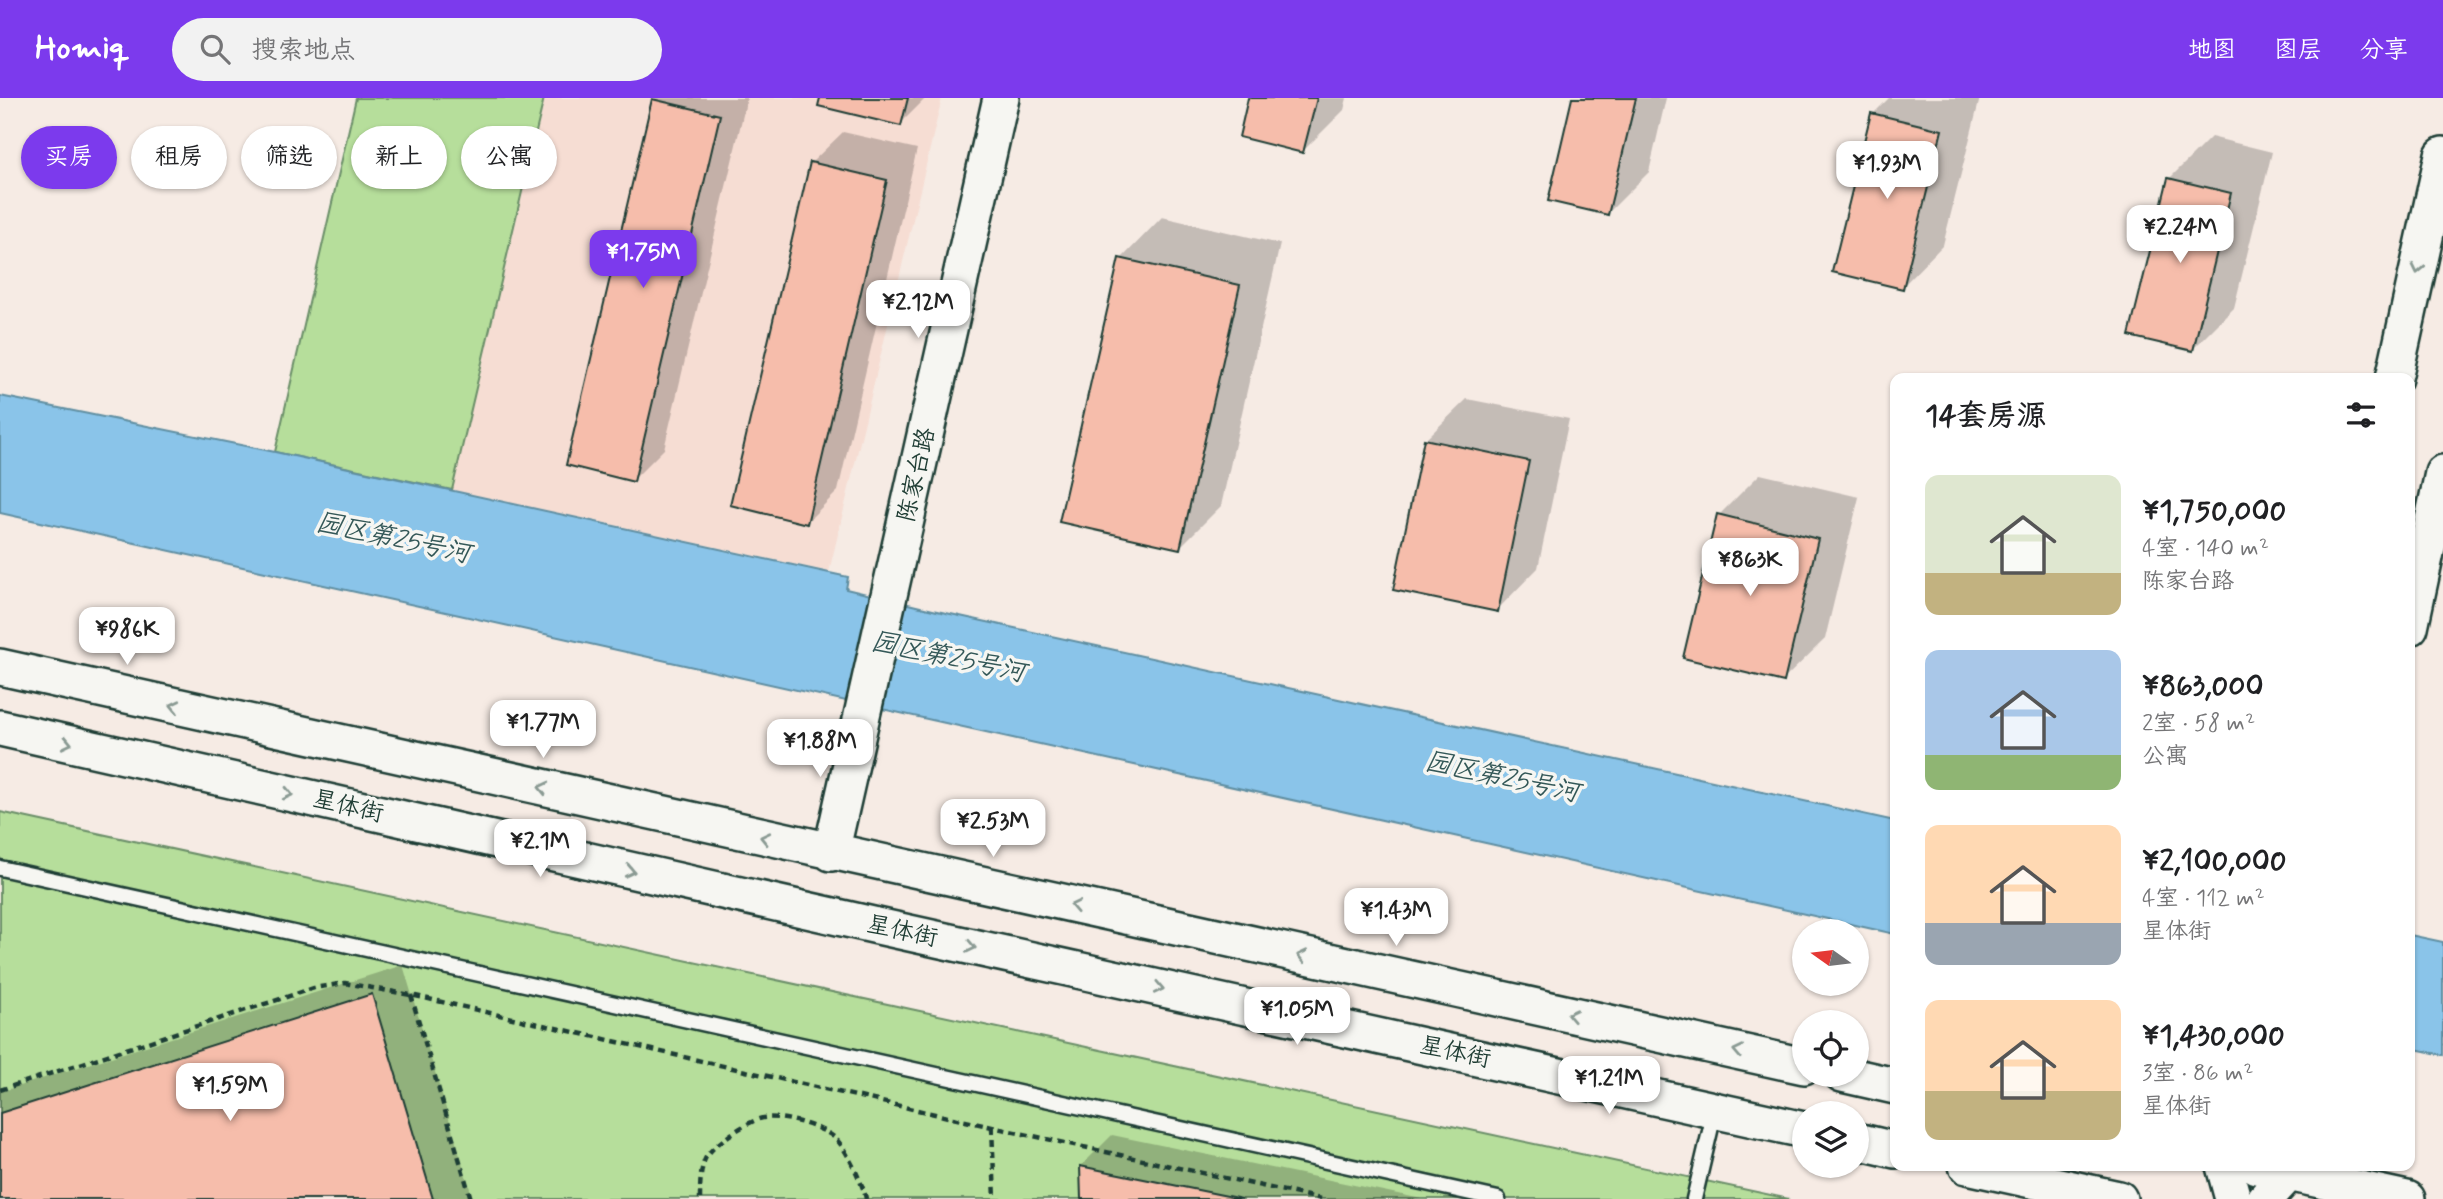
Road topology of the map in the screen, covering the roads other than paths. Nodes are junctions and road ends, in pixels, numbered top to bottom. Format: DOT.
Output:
graph roads {
  1 [pos="1001,98"];
  2 [pos="2443,155"];
  3 [pos="2395,373"];
  4 [pos="2443,473"];
  5 [pos="2415,604"];
  6 [pos="0,667"];
  7 [pos="0,729"];
  8 [pos="831,853"];
  9 [pos="0,868"];
  10 [pos="1792,1063"];
  11 [pos="1869,1080"];
  12 [pos="1890,1085"];
  13 [pos="1715,1110"];
  14 [pos="1792,1127"];
  15 [pos="1869,1144"];
  16 [pos="1890,1149"];
  17 [pos="1990,1171"];
  18 [pos="2225,1171"];
  19 [pos="2278,1171"];
  20 [pos="2291,1171"];
  21 [pos="1498,1199"];
  22 [pos="1694,1199"];
  23 [pos="2119,1199"];
  24 [pos="2233,1199"];
  25 [pos="2265,1199"];
  26 [pos="2407,1199"];
  1 -- 8 [label="street, 陈家台路"];
  2 -- 3 [label="street, one-way"];
  4 -- 5 [label="street"];
  8 -- 6 [label="street, one-way"];
  7 -- 13 [label="street, 星体街, one-way"];
  10 -- 8 [label="street, one-way"];
  9 -- 21 [label="lane"];
  11 -- 12 [label="street"];
  13 -- 14 [label="street, 星体街"];
  13 -- 22 [label="lane"];
  15 -- 16 [label="street"];
  17 -- 23 [label="street"];
  18 -- 24 [label="street"];
  19 -- 25 [label="street"];
  20 -- 26 [label="street"];
}
